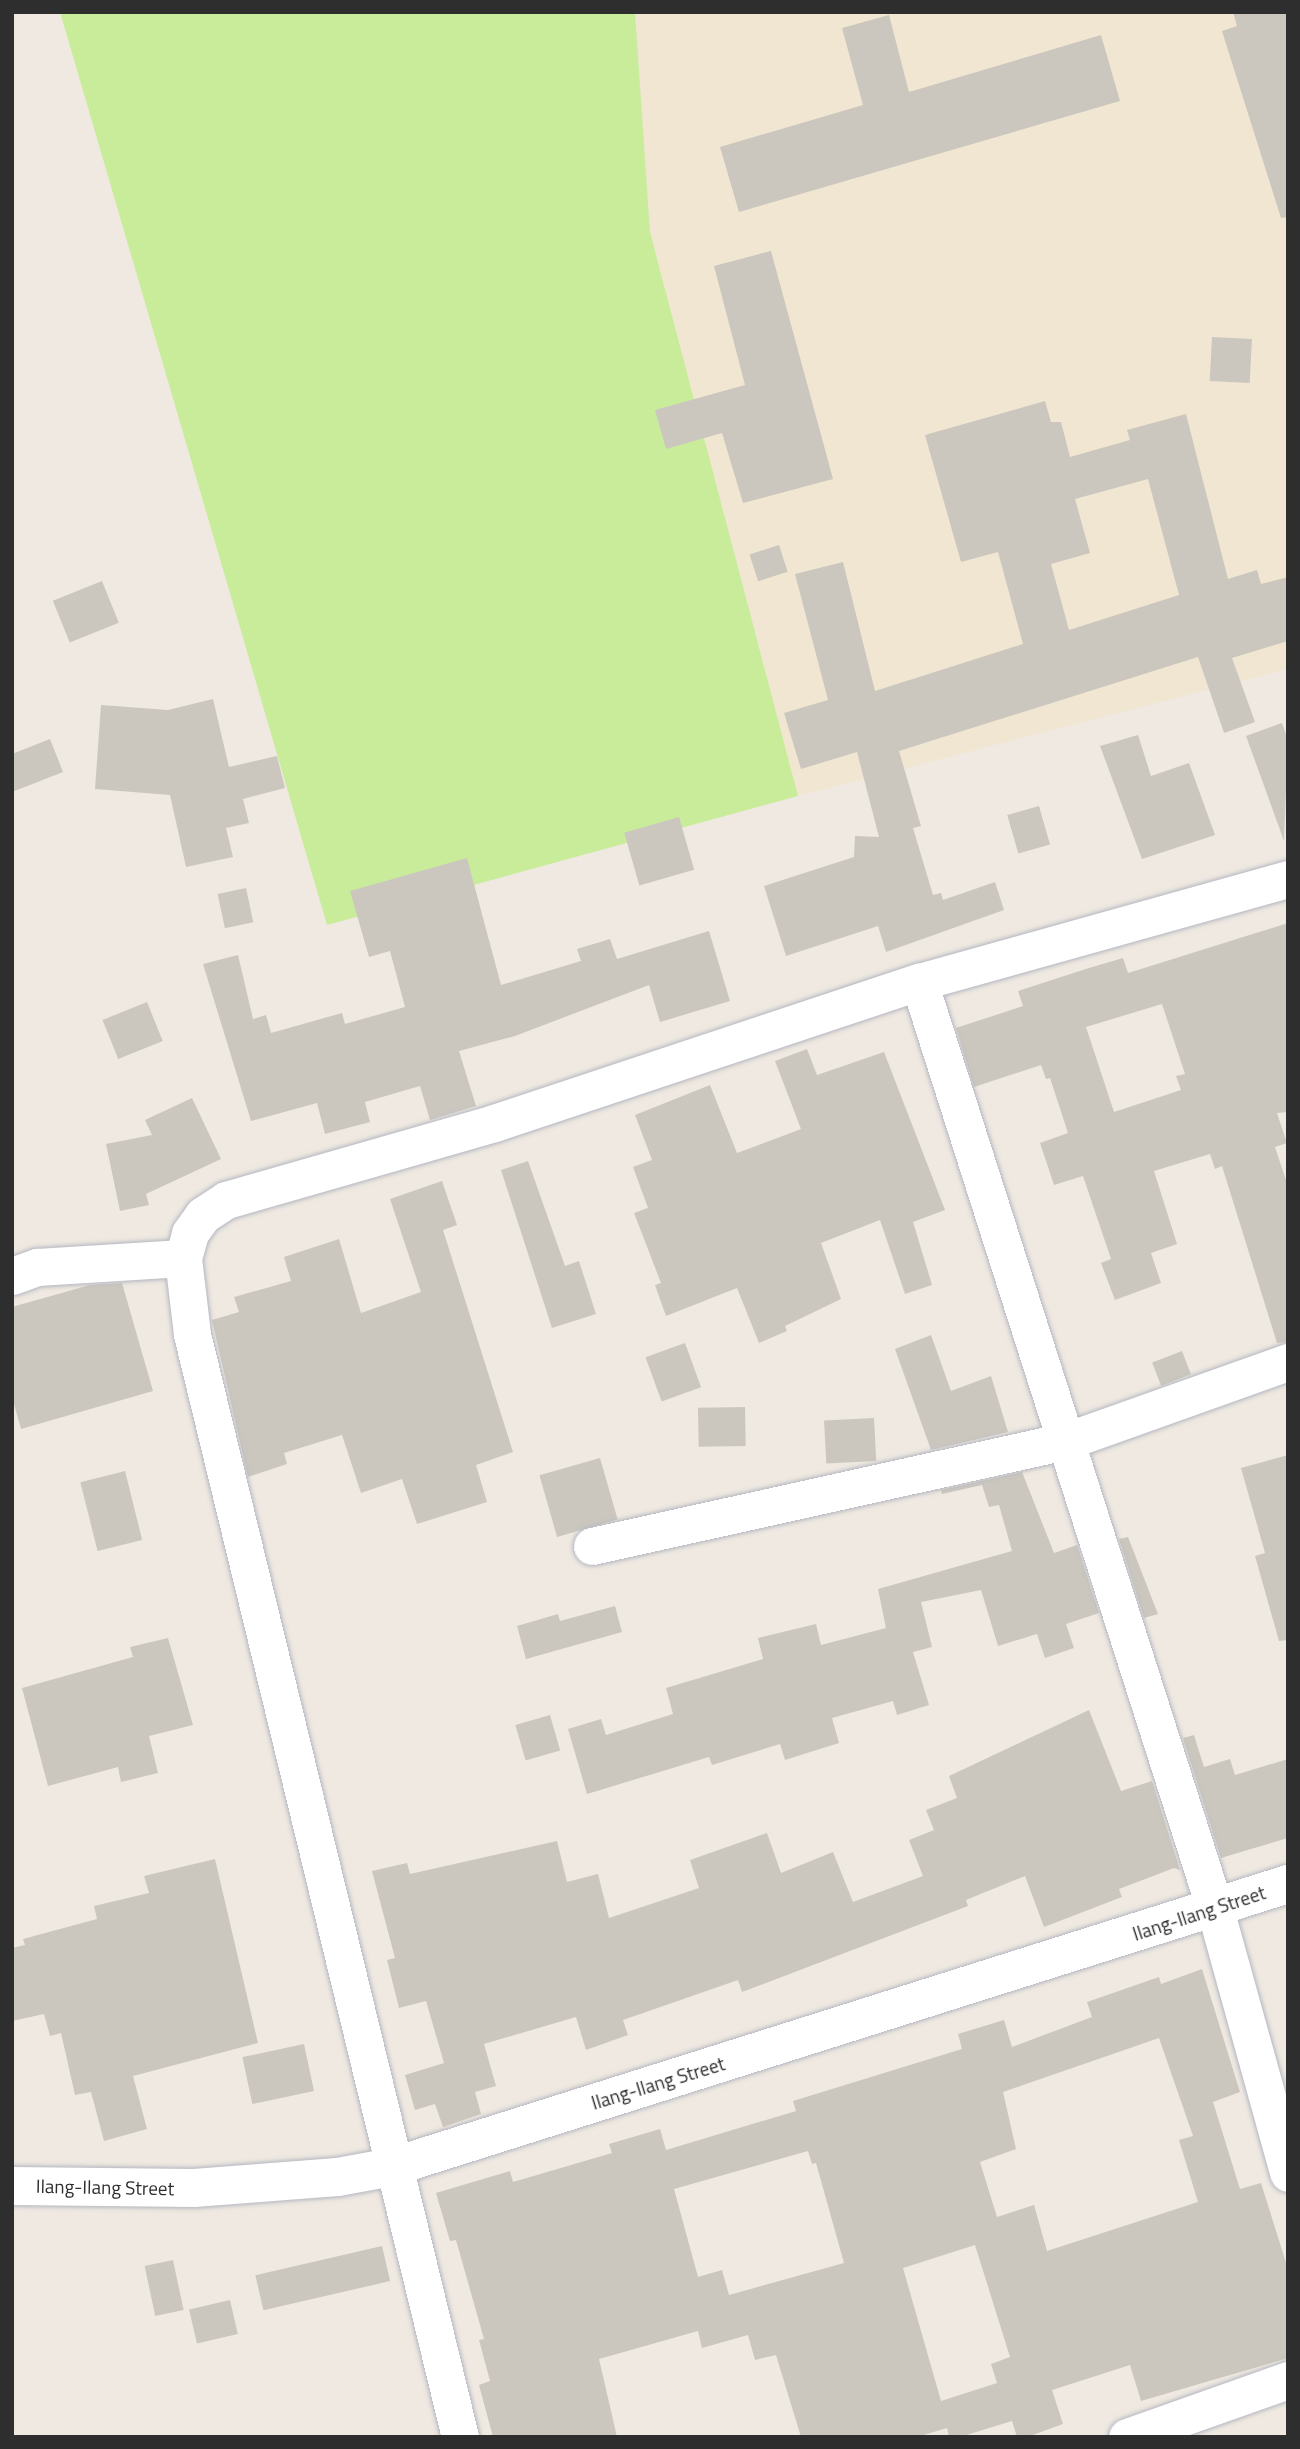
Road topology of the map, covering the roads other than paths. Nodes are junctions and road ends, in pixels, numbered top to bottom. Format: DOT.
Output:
graph roads {
  1 [pos="1288,879"];
  2 [pos="919,982"];
  3 [pos="183,1258"];
  4 [pos="12,1276"];
  5 [pos="1288,1362"];
  6 [pos="1066,1441"];
  7 [pos="592,1546"];
  8 [pos="1288,1884"];
  9 [pos="1215,1909"];
  10 [pos="392,2167"];
  11 [pos="1288,2173"];
  12 [pos="12,2186"];
  13 [pos="1288,2380"];
  14 [pos="460,2437"];
  15 [pos="1127,2437"];
  1 -- 2 [label="street"];
  2 -- 3 [label="street"];
  2 -- 6 [label="street"];
  3 -- 4 [label="street"];
  3 -- 10 [label="street"];
  5 -- 6 [label="street"];
  6 -- 7 [label="street"];
  6 -- 9 [label="street"];
  8 -- 9 [label="main road, Ilang-Ilang Street"];
  9 -- 10 [label="main road, Ilang-Ilang Street"];
  9 -- 11 [label="street"];
  10 -- 12 [label="main road, Ilang-Ilang Street"];
  10 -- 14 [label="street"];
  13 -- 15 [label="street"];
}
